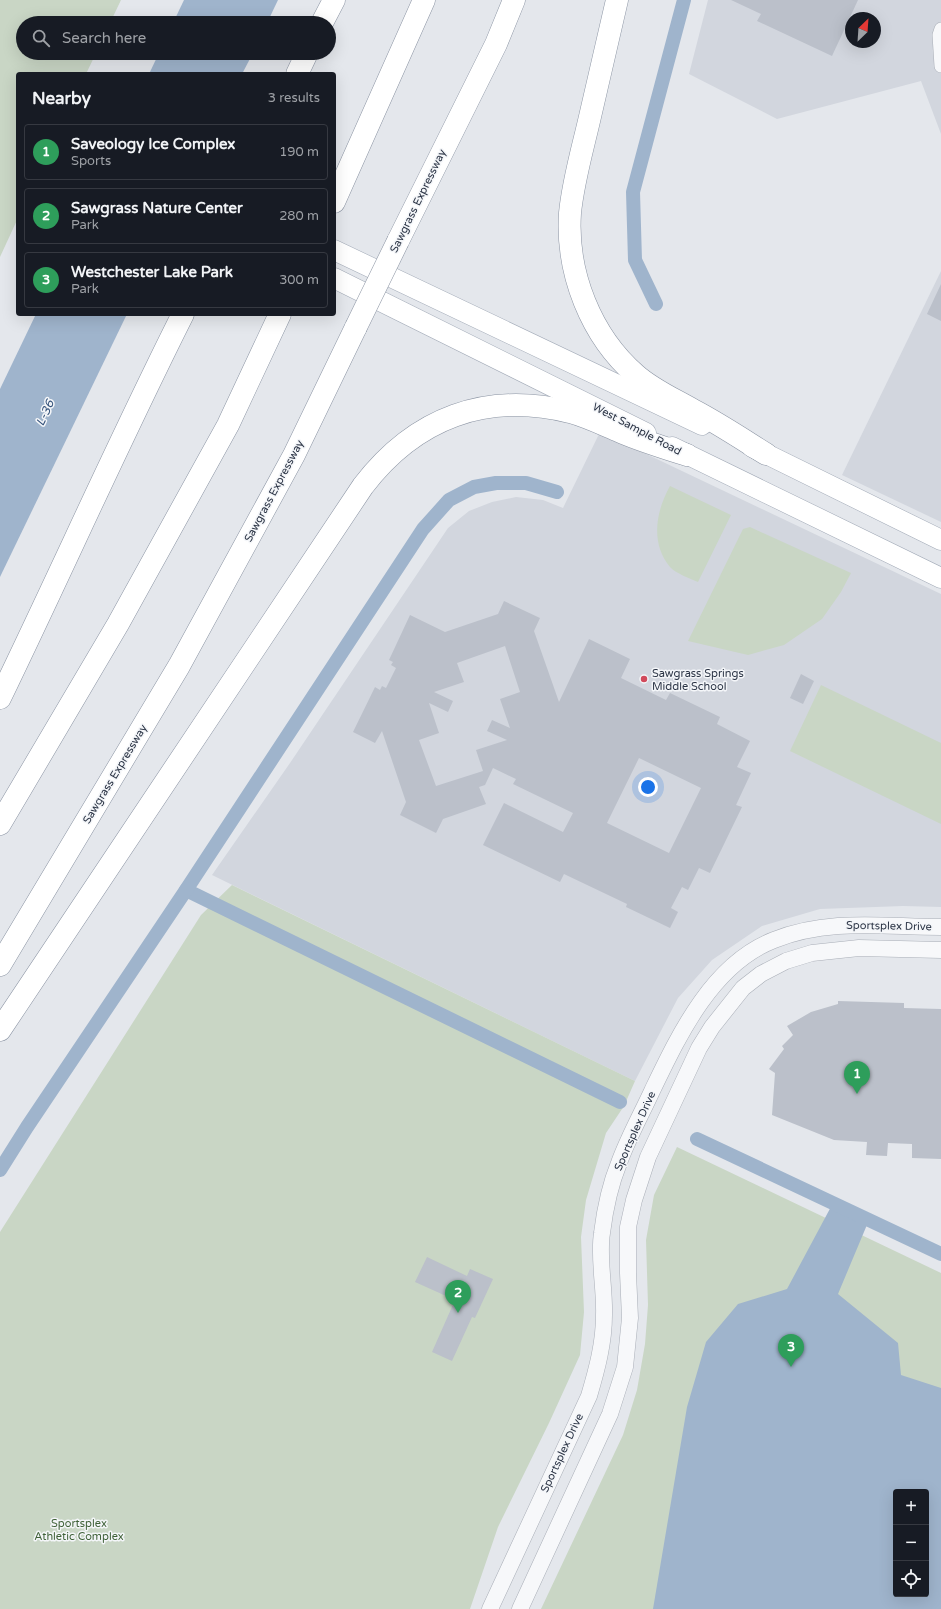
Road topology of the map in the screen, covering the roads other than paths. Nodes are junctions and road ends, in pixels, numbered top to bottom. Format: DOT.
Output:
graph roads {
  1 [pos="334,0"];
  2 [pos="424,0"];
  3 [pos="514,0"];
  4 [pos="617,0"];
  5 [pos="326,16"];
  6 [pos="941,29"];
  7 [pos="304,60"];
  8 [pos="941,66"];
  9 [pos="298,72"];
  10 [pos="336,198"];
  11 [pos="336,251"];
  12 [pos="336,279"];
  13 [pos="182,316"];
  14 [pos="279,316"];
  15 [pos="766,454"];
  16 [pos="687,455"];
  17 [pos="941,540"];
  18 [pos="941,578"];
  19 [pos="0,698"];
  20 [pos="0,824"];
  21 [pos="941,927"];
  22 [pos="941,950"];
  23 [pos="0,965"];
  24 [pos="725,973"];
  25 [pos="743,988"];
  26 [pos="0,1030"];
  27 [pos="610,1191"];
  28 [pos="634,1200"];
  29 [pos="490,1609"];
  30 [pos="520,1609"];
  1 -- 5 [label="highway"];
  2 -- 10 [label="highway"];
  3 -- 23 [label="highway, Sawgrass Expressway, bridge"];
  4 -- 15 [label="highway"];
  6 -- 8 [label="street"];
  7 -- 9 [label="highway"];
  11 -- 15 [label="main road"];
  12 -- 16 [label="main road, West Sample Road"];
  13 -- 19 [label="highway"];
  14 -- 20 [label="highway"];
  15 -- 17 [label="main road"];
  16 -- 18 [label="main road, West Sample Road"];
  16 -- 26 [label="highway"];
  21 -- 24 [label="street, Sportsplex Drive"];
  22 -- 25 [label="street, Sportsplex Drive"];
  24 -- 25 [label="street"];
  24 -- 27 [label="street, Sportsplex Drive"];
  25 -- 28 [label="street, Sportsplex Drive"];
  27 -- 28 [label="street"];
  27 -- 29 [label="street, Sportsplex Drive"];
  28 -- 30 [label="street, Sportsplex Drive"];
}
